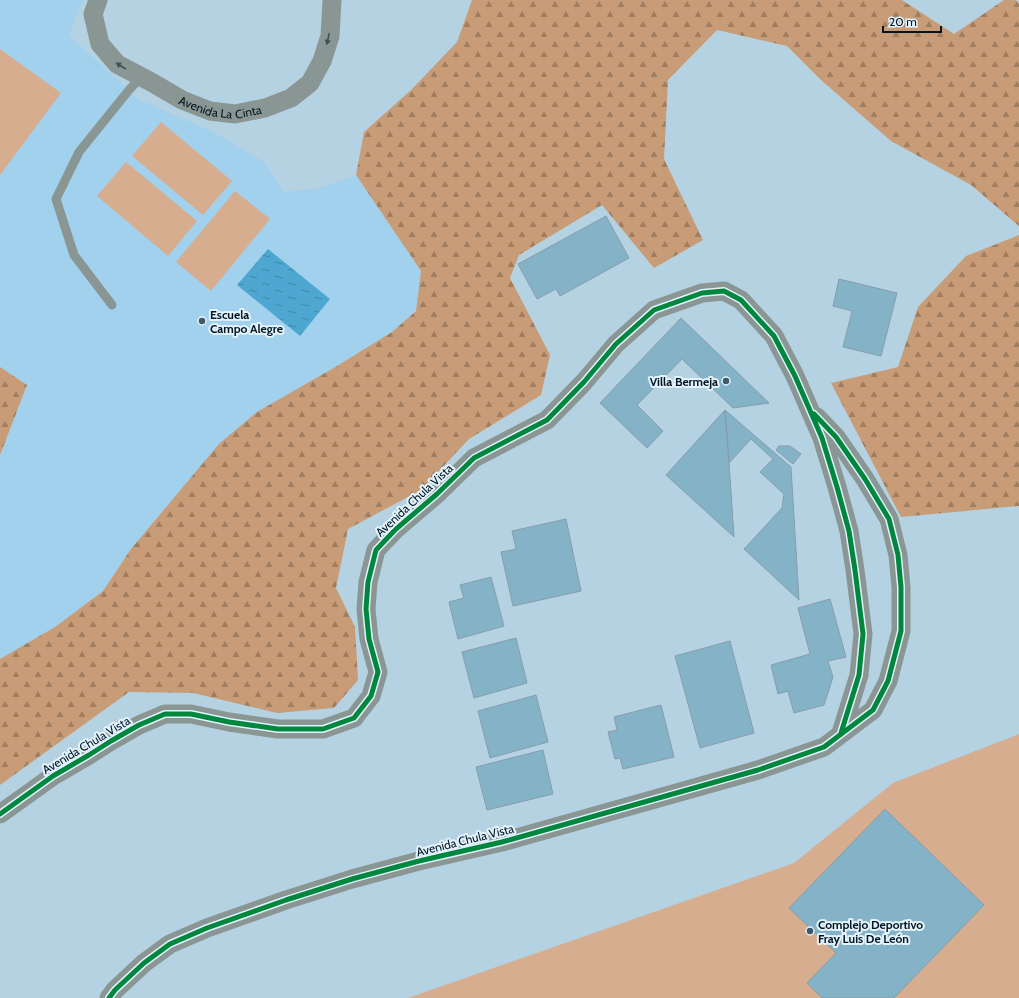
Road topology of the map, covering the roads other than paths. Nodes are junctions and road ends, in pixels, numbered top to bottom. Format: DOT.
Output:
graph roads {
  1 [pos="98,0"];
  2 [pos="332,0"];
  3 [pos="141,76"];
  4 [pos="112,305"];
  5 [pos="809,408"];
  6 [pos="841,733"];
  7 [pos="0,814"];
  8 [pos="109,998"];
  3 -- 1 [label="street, Avenida La Cinta, one-way"];
  2 -- 3 [label="street, Avenida La Cinta, one-way"];
  3 -- 4 [label="lane"];
  5 -- 6 [label="street, Avenida Chula Vista"];
  5 -- 6 [label="street, Avenida Chula Vista"];
  5 -- 7 [label="street, Avenida Chula Vista"];
  6 -- 8 [label="street, Avenida Chula Vista"];
}
